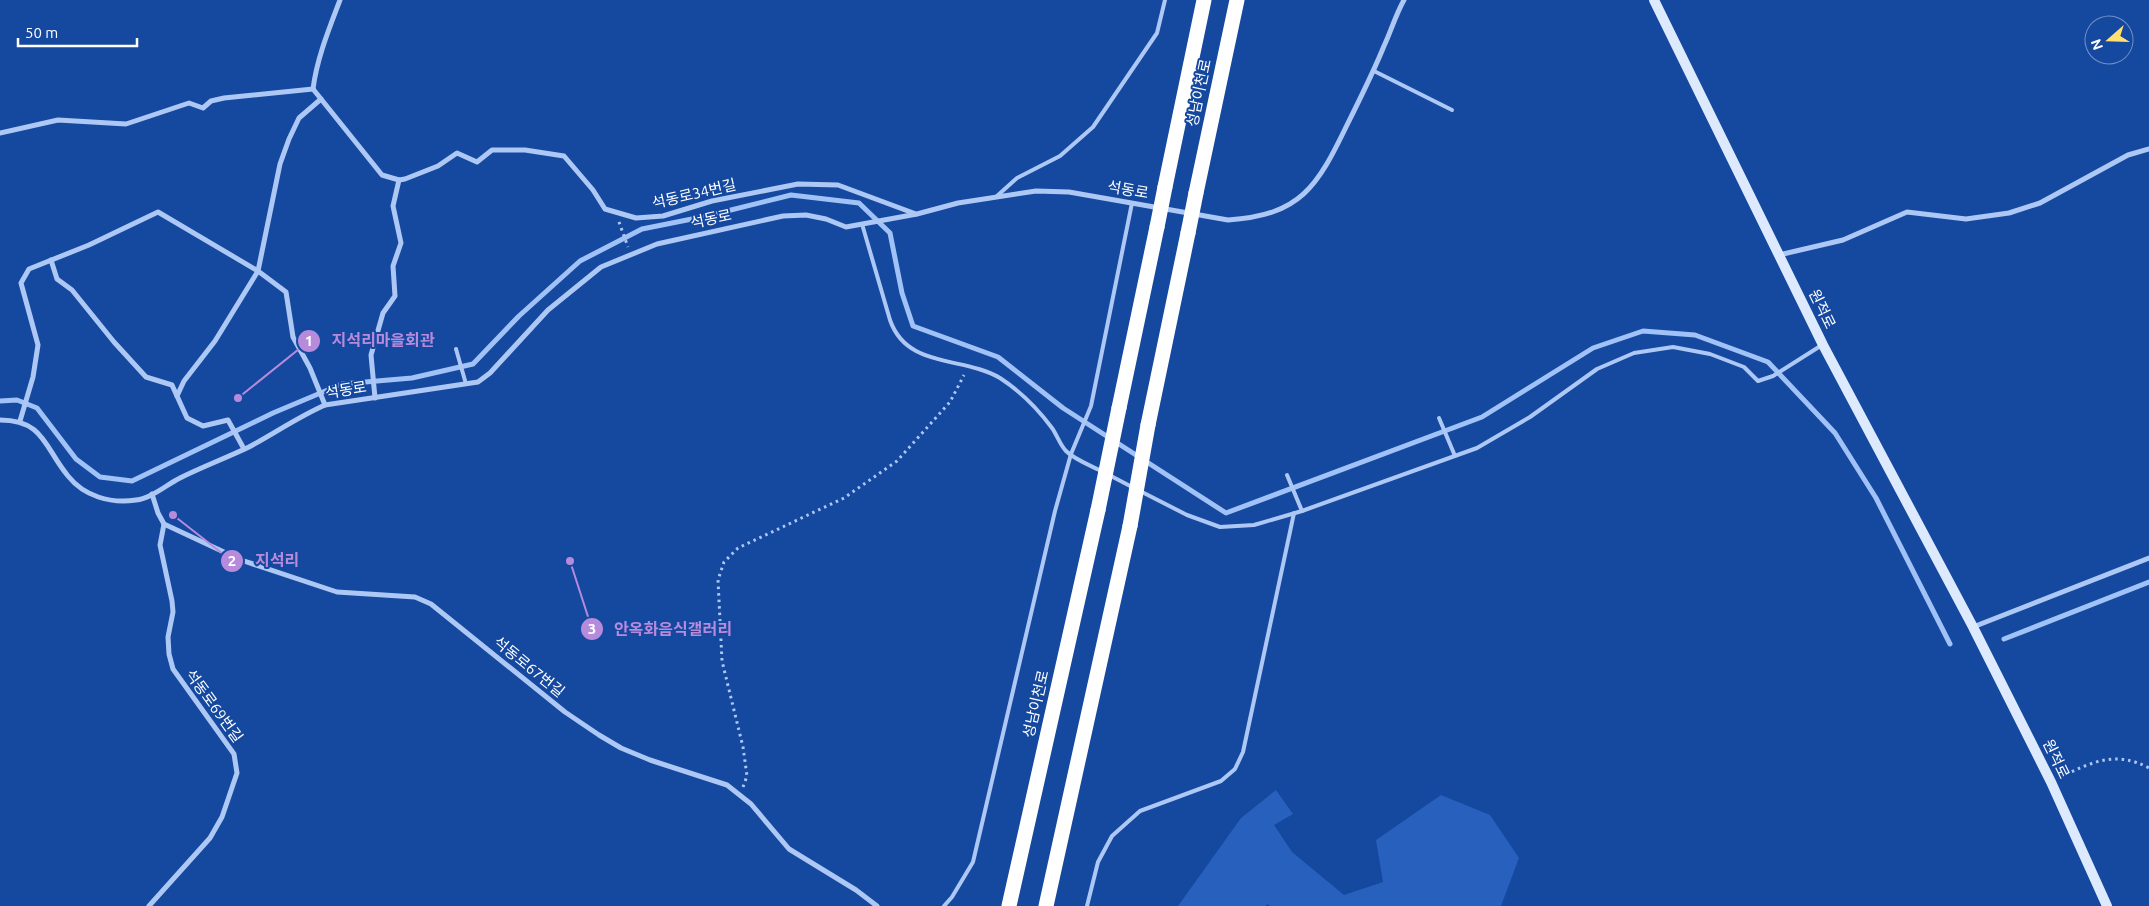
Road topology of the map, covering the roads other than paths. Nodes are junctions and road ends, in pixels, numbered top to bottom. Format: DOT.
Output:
graph roads {
  1 [pos="340,0"];
  2 [pos="1165,0"];
  3 [pos="1236,0"];
  4 [pos="1404,0"];
  5 [pos="1654,0"];
  6 [pos="1203,4"];
  7 [pos="1374,71"];
  8 [pos="313,89"];
  9 [pos="321,99"];
  10 [pos="1452,110"];
  11 [pos="0,134"];
  12 [pos="2149,149"];
  13 [pos="399,180"];
  14 [pos="997,196"];
  15 [pos="1132,203"];
  16 [pos="917,214"];
  17 [pos="864,224"];
  18 [pos="1779,255"];
  19 [pos="51,260"];
  20 [pos="258,271"];
  21 [pos="1823,345"];
  22 [pos="456,349"];
  23 [pos="466,384"];
  24 [pos="177,396"];
  25 [pos="375,398"];
  26 [pos="325,405"];
  27 [pos="1439,418"];
  28 [pos="0,420"];
  29 [pos="20,421"];
  30 [pos="244,449"];
  31 [pos="1071,454"];
  32 [pos="1455,456"];
  33 [pos="1287,475"];
  34 [pos="152,494"];
  35 [pos="1302,511"];
  36 [pos="1294,513"];
  37 [pos="164,524"];
  38 [pos="2149,558"];
  39 [pos="1973,627"];
  40 [pos="149,906"];
  41 [pos="877,906"];
  42 [pos="944,906"];
  43 [pos="1009,906"];
  44 [pos="1046,906"];
  45 [pos="1087,906"];
  46 [pos="2107,906"];
  1 -- 8 [label="street"];
  2 -- 14 [label="lane"];
  3 -- 44 [label="highway, 성남이천로, bridge"];
  4 -- 7 [label="street, 석동로"];
  5 -- 18 [label="street, 원적로"];
  6 -- 43 [label="highway, 성남이천로, bridge"];
  7 -- 10 [label="lane"];
  7 -- 15 [label="street, 석동로"];
  8 -- 9 [label="street"];
  8 -- 11 [label="street"];
  9 -- 13 [label="street"];
  9 -- 20 [label="street"];
  12 -- 18 [label="street"];
  13 -- 16 [label="street, 석동로34번길"];
  13 -- 25 [label="street"];
  14 -- 15 [label="street, 석동로"];
  14 -- 16 [label="street, 석동로"];
  15 -- 31 [label="lane"];
  16 -- 17 [label="street, 석동로"];
  17 -- 23 [label="street, 석동로"];
  17 -- 31 [label="lane"];
  18 -- 21 [label="street, 원적로"];
  19 -- 20 [label="street"];
  19 -- 24 [label="street"];
  19 -- 29 [label="street"];
  20 -- 24 [label="street"];
  20 -- 26 [label="street"];
  21 -- 32 [label="lane"];
  21 -- 39 [label="street, 원적로"];
  22 -- 23 [label="lane"];
  23 -- 25 [label="street, 석동로"];
  24 -- 30 [label="street"];
  25 -- 26 [label="street, 석동로"];
  26 -- 30 [label="street, 석동로"];
  27 -- 32 [label="lane"];
  28 -- 29 [label="street"];
  29 -- 34 [label="street, 석동로"];
  30 -- 34 [label="street, 석동로"];
  31 -- 36 [label="lane"];
  31 -- 42 [label="lane"];
  32 -- 35 [label="lane"];
  33 -- 35 [label="lane"];
  34 -- 37 [label="street"];
  35 -- 36 [label="lane"];
  36 -- 45 [label="lane"];
  37 -- 40 [label="street, 석동로69번길"];
  37 -- 41 [label="street, 석동로67번길"];
  38 -- 39 [label="street"];
  39 -- 46 [label="street, 원적로"];
}
